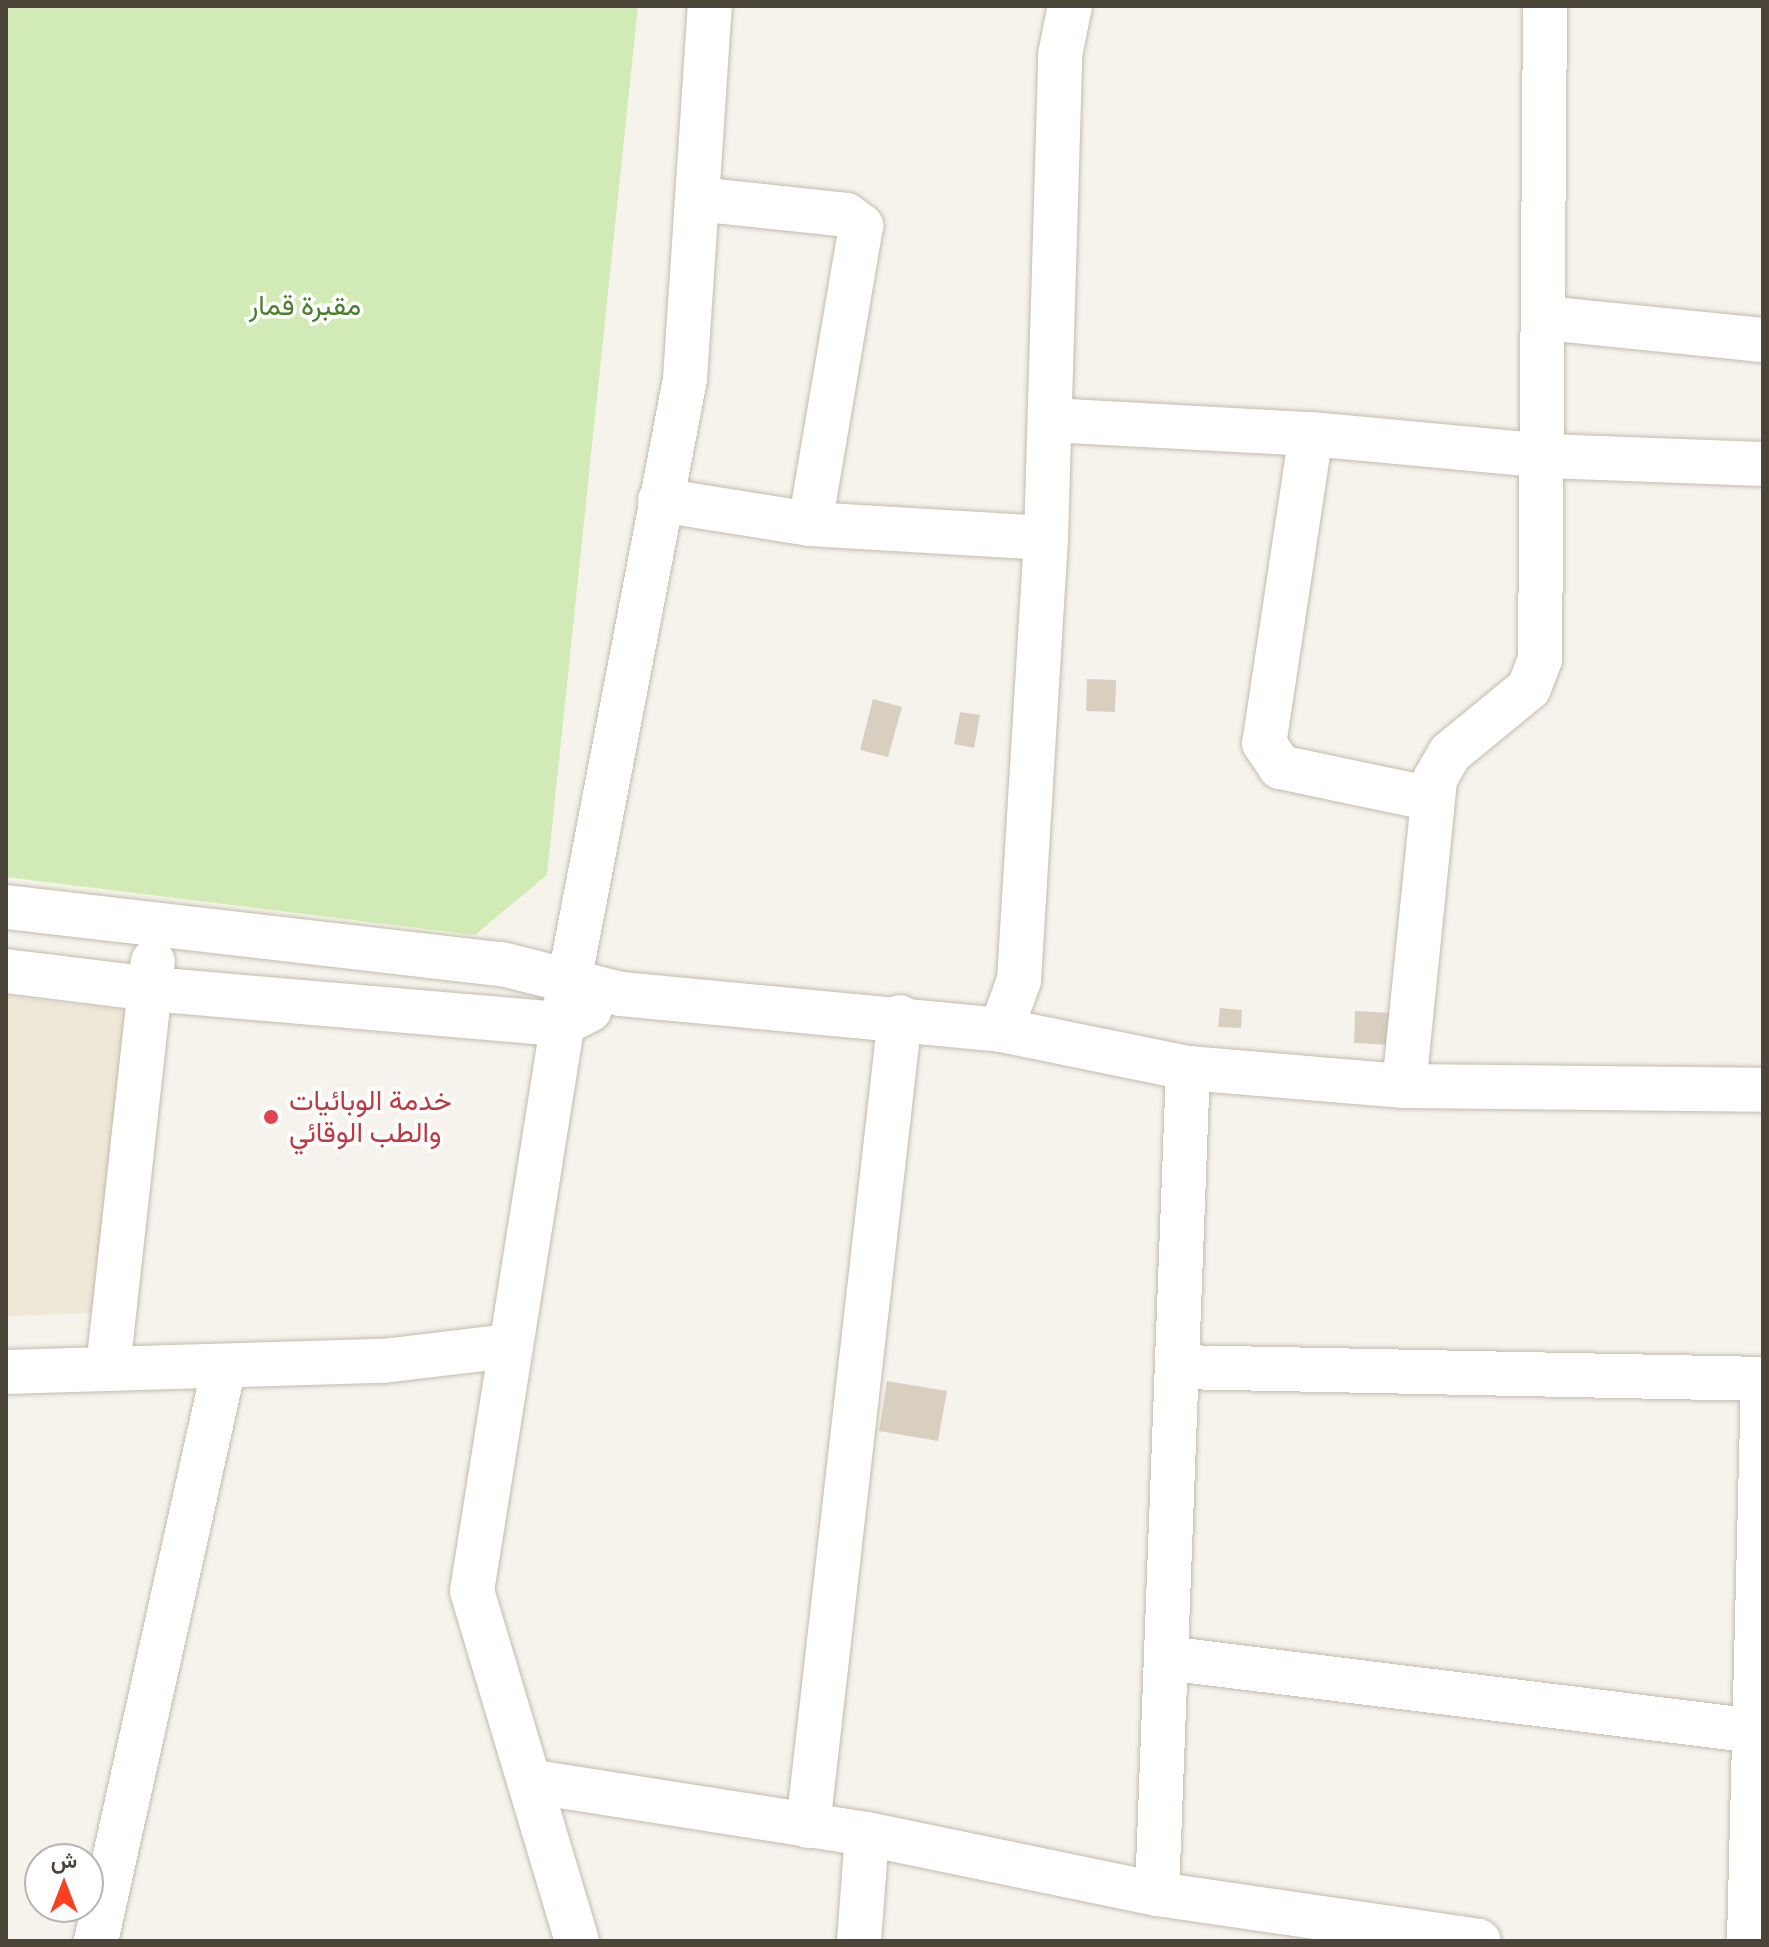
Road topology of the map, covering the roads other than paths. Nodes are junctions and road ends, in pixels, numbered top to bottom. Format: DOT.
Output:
graph roads {
  1 [pos="710,6"];
  2 [pos="1070,6"];
  3 [pos="1545,6"];
  4 [pos="697,199"];
  5 [pos="1546,318"];
  6 [pos="1763,340"];
  7 [pos="1050,420"];
  8 [pos="1311,434"];
  9 [pos="1546,456"];
  10 [pos="1762,459"];
  11 [pos="660,500"];
  12 [pos="810,524"];
  13 [pos="1046,538"];
  14 [pos="1432,799"];
  15 [pos="6,907"];
  16 [pos="158,925"];
  17 [pos="6,971"];
  18 [pos="570,977"];
  19 [pos="150,989"];
  20 [pos="621,994"];
  21 [pos="900,1017"];
  22 [pos="562,1024"];
  23 [pos="1001,1030"];
  24 [pos="1188,1068"];
  25 [pos="1404,1086"];
  26 [pos="1763,1090"];
  27 [pos="508,1346"];
  28 [pos="224,1367"];
  29 [pos="1177,1367"];
  30 [pos="108,1368"];
  31 [pos="6,1372"];
  32 [pos="1763,1379"];
  33 [pos="1166,1658"];
  34 [pos="1759,1731"];
  35 [pos="534,1782"];
  36 [pos="808,1826"];
  37 [pos="867,1834"];
  38 [pos="1157,1894"];
  39 [pos="1256,1909"];
  40 [pos="96,1941"];
  41 [pos="577,1941"];
  42 [pos="859,1941"];
  43 [pos="1315,1941"];
  44 [pos="1479,1941"];
  45 [pos="1749,1941"];
  1 -- 4 [label="street"];
  2 -- 7 [label="street"];
  3 -- 5 [label="street"];
  4 -- 11 [label="street"];
  4 -- 12 [label="street"];
  5 -- 6 [label="street"];
  5 -- 9 [label="street"];
  7 -- 8 [label="street"];
  7 -- 13 [label="street"];
  8 -- 9 [label="street"];
  8 -- 14 [label="street"];
  9 -- 10 [label="street"];
  9 -- 14 [label="street"];
  11 -- 12 [label="street"];
  11 -- 18 [label="street"];
  12 -- 13 [label="street"];
  13 -- 23 [label="street"];
  14 -- 25 [label="street"];
  15 -- 16 [label="street"];
  16 -- 18 [label="street"];
  16 -- 19 [label="street"];
  17 -- 19 [label="street"];
  18 -- 20 [label="street"];
  18 -- 22 [label="street"];
  19 -- 22 [label="street"];
  19 -- 30 [label="street"];
  20 -- 21 [label="street"];
  20 -- 22 [label="street"];
  21 -- 23 [label="street"];
  21 -- 36 [label="street"];
  22 -- 27 [label="street"];
  23 -- 24 [label="street"];
  24 -- 25 [label="street"];
  24 -- 29 [label="street"];
  25 -- 26 [label="street"];
  27 -- 28 [label="street"];
  27 -- 35 [label="street"];
  28 -- 30 [label="street"];
  28 -- 40 [label="street"];
  29 -- 32 [label="street"];
  29 -- 33 [label="street"];
  30 -- 31 [label="street"];
  32 -- 34 [label="street"];
  33 -- 34 [label="street"];
  33 -- 38 [label="street"];
  34 -- 45 [label="street"];
  35 -- 36 [label="street"];
  35 -- 41 [label="street"];
  36 -- 37 [label="street"];
  37 -- 38 [label="street"];
  37 -- 42 [label="street"];
  38 -- 39 [label="street"];
  39 -- 43 [label="street"];
  39 -- 44 [label="street"];
}
